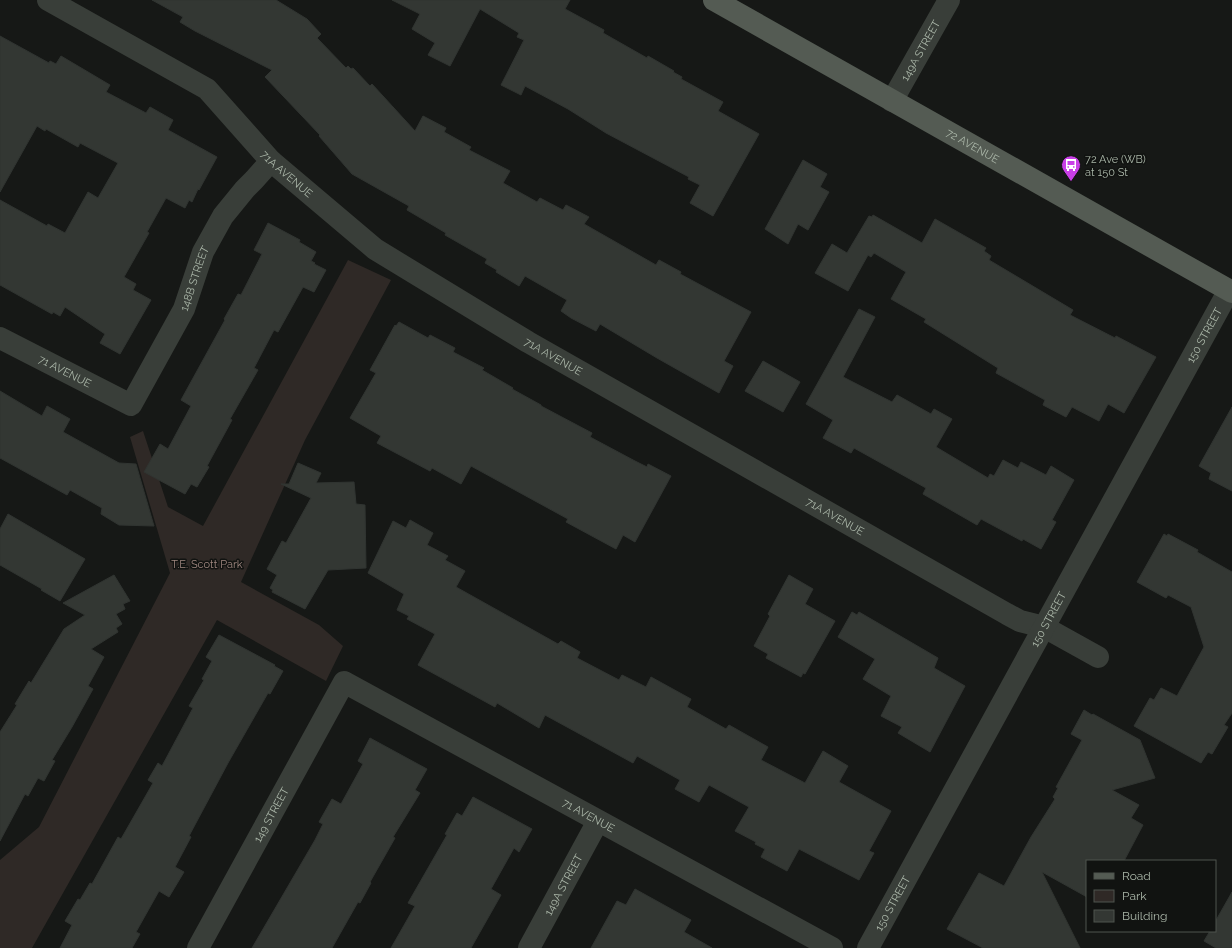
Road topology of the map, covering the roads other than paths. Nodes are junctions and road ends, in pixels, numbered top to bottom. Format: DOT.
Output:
graph roads {
  1 [pos="48,0"];
  2 [pos="714,0"];
  3 [pos="949,0"];
  4 [pos="892,101"];
  5 [pos="271,161"];
  6 [pos="1231,291"];
  7 [pos="0,338"];
  8 [pos="131,404"];
  9 [pos="1044,627"];
  10 [pos="1098,657"];
  11 [pos="344,682"];
  12 [pos="598,821"];
  13 [pos="198,948"];
  14 [pos="529,948"];
  15 [pos="832,948"];
  16 [pos="868,948"];
  1 -- 5 [label="street, 71A AVENUE"];
  2 -- 4 [label="main road, 72 AVENUE"];
  3 -- 4 [label="street, 149A STREET"];
  4 -- 6 [label="main road, 72 AVENUE"];
  5 -- 8 [label="street, 148B STREET"];
  5 -- 9 [label="street, 71A AVENUE"];
  6 -- 9 [label="street, 150 STREET"];
  7 -- 8 [label="street, 71 AVENUE"];
  9 -- 10 [label="street, 71A AVENUE"];
  9 -- 16 [label="street, 150 STREET"];
  11 -- 12 [label="street, 71 AVENUE"];
  11 -- 13 [label="street, 149 STREET"];
  12 -- 14 [label="street, 149A STREET"];
  12 -- 15 [label="street, 71 AVENUE"];
}
